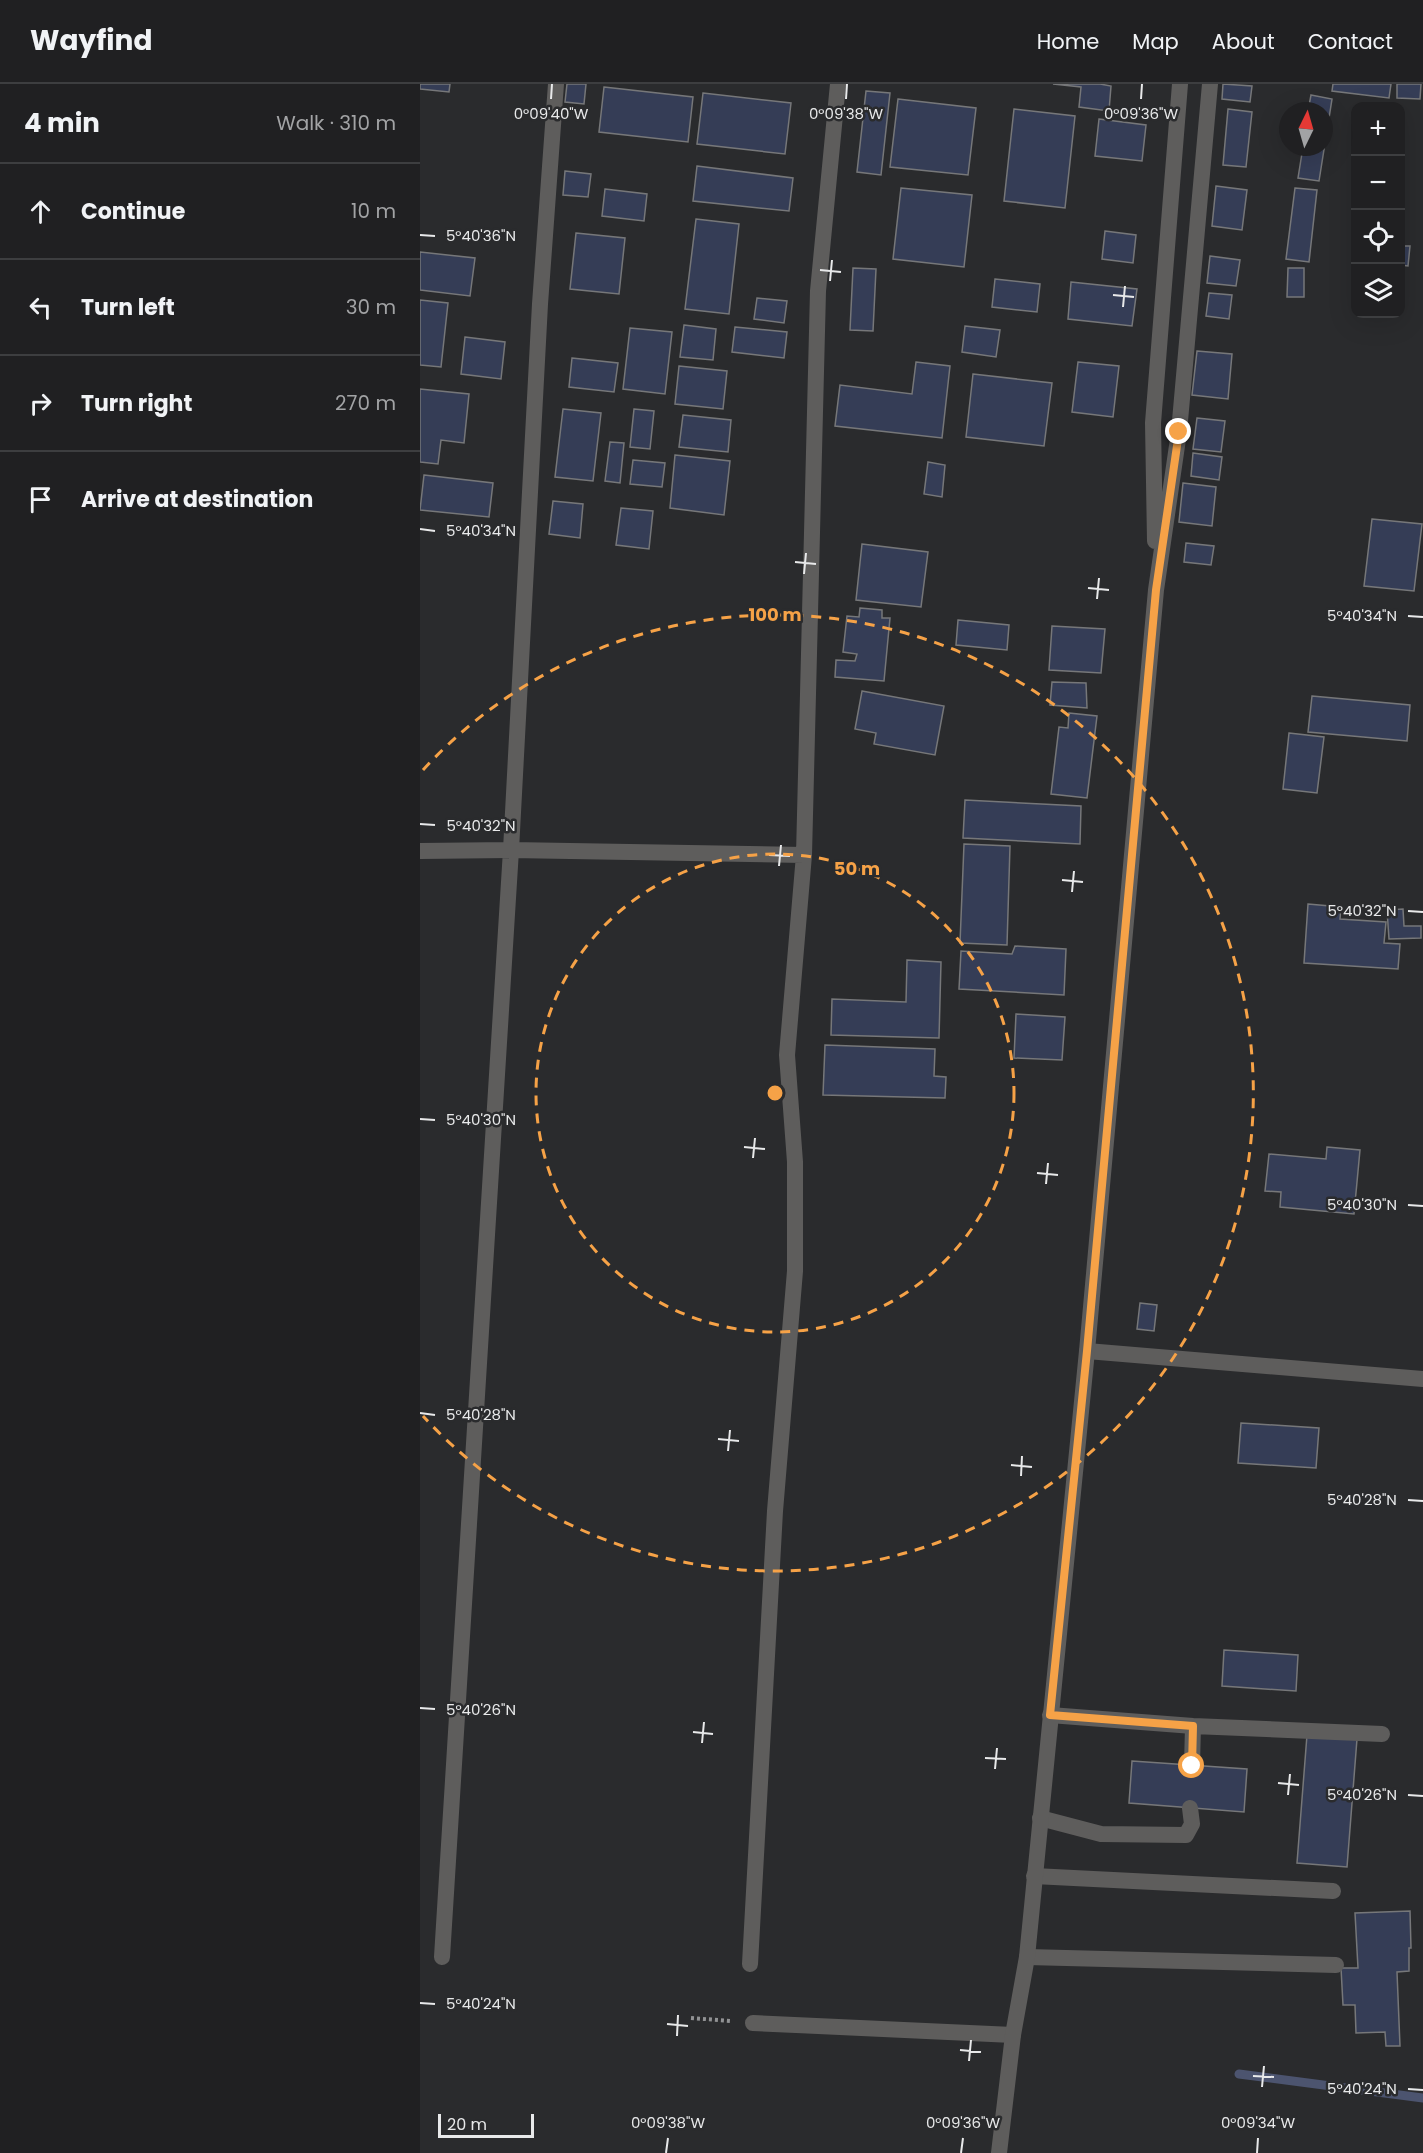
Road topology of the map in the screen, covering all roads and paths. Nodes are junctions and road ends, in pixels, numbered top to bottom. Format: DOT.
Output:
graph roads {
  1 [pos="556,84"];
  2 [pos="838,84"];
  3 [pos="1180,84"];
  4 [pos="1210,84"];
  5 [pos="1156,590"];
  6 [pos="511,850"];
  7 [pos="420,851"];
  8 [pos="804,855"];
  9 [pos="1087,1351"];
  10 [pos="1423,1379"];
  11 [pos="1050,1715"];
  12 [pos="1193,1726"];
  13 [pos="1382,1734"];
  14 [pos="1192,1766"];
  15 [pos="1190,1808"];
  16 [pos="1040,1818"];
  17 [pos="1034,1876"];
  18 [pos="1333,1891"];
  19 [pos="442,1957"];
  20 [pos="1027,1957"];
  21 [pos="750,1964"];
  22 [pos="1336,1965"];
  23 [pos="691,2018"];
  24 [pos="753,2023"];
  25 [pos="1013,2035"];
  26 [pos="999,2153"];
  1 -- 6 [label="street"];
  2 -- 8 [label="street"];
  3 -- 5 [label="street"];
  4 -- 5 [label="street"];
  5 -- 9 [label="street"];
  6 -- 7 [label="street"];
  6 -- 8 [label="street"];
  6 -- 19 [label="street"];
  8 -- 21 [label="street"];
  9 -- 10 [label="street"];
  9 -- 11 [label="street"];
  11 -- 12 [label="street"];
  11 -- 16 [label="street"];
  12 -- 13 [label="street"];
  12 -- 14 [label="street"];
  15 -- 16 [label="street"];
  16 -- 17 [label="street"];
  17 -- 18 [label="street"];
  17 -- 20 [label="street"];
  20 -- 22 [label="street"];
  20 -- 25 [label="street"];
  23 -- 24 [label="path"];
  24 -- 25 [label="street"];
  25 -- 26 [label="street"];
}
